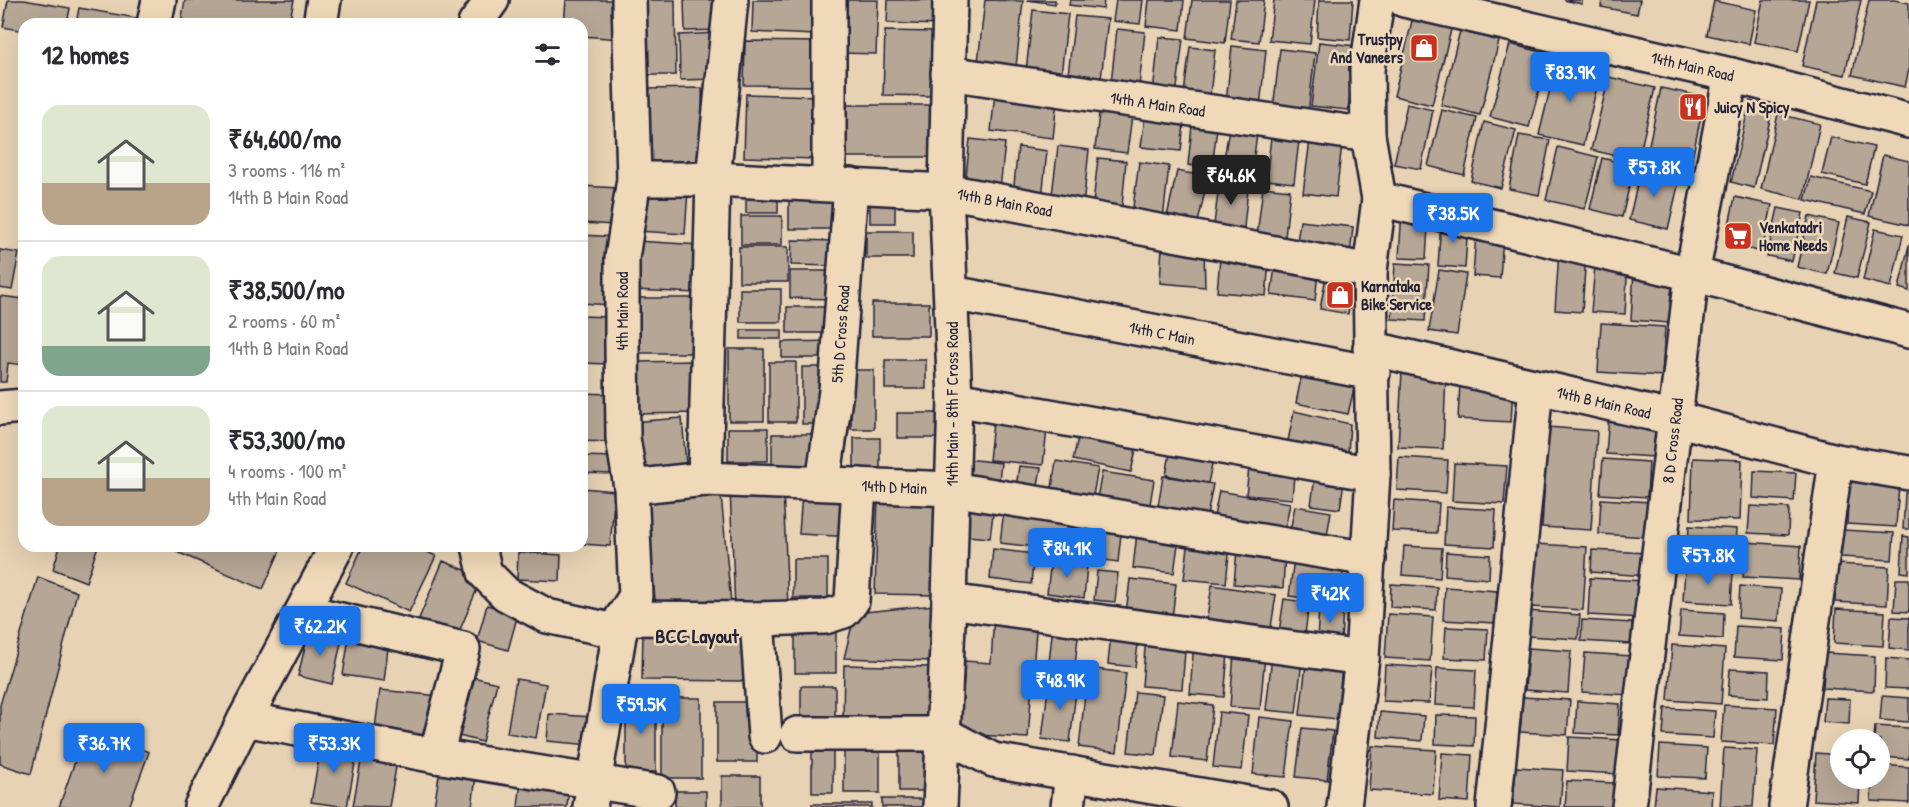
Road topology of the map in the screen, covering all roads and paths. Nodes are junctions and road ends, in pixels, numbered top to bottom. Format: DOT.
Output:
graph roads {
  1 [pos="159,0"];
  2 [pos="324,0"];
  3 [pos="492,0"];
  4 [pos="629,0"];
  5 [pos="731,0"];
  6 [pos="829,0"];
  7 [pos="950,0"];
  8 [pos="1377,0"];
  9 [pos="1404,0"];
  10 [pos="155,18"];
  11 [pos="321,18"];
  12 [pos="479,18"];
  13 [pos="948,73"];
  14 [pos="1731,75"];
  15 [pos="1909,121"];
  16 [pos="1368,135"];
  17 [pos="634,179"];
  18 [pos="713,179"];
  19 [pos="840,185"];
  20 [pos="946,191"];
  21 [pos="1379,199"];
  22 [pos="1370,271"];
  23 [pos="1692,274"];
  24 [pos="952,293"];
  25 [pos="1909,332"];
  26 [pos="1371,360"];
  27 [pos="1536,388"];
  28 [pos="955,399"];
  29 [pos="18,406"];
  30 [pos="0,408"];
  31 [pos="1676,419"];
  32 [pos="1836,461"];
  33 [pos="1909,473"];
  34 [pos="1373,474"];
  35 [pos="705,479"];
  36 [pos="823,483"];
  37 [pos="859,485"];
  38 [pos="631,487"];
  39 [pos="952,489"];
  40 [pos="334,552"];
  41 [pos="480,552"];
  42 [pos="1369,559"];
  43 [pos="949,601"];
  44 [pos="303,611"];
  45 [pos="757,619"];
  46 [pos="621,625"];
  47 [pos="1362,658"];
  48 [pos="245,719"];
  49 [pos="944,734"];
  50 [pos="436,756"];
  51 [pos="1072,773"];
  52 [pos="658,792"];
  53 [pos="592,795"];
  54 [pos="201,807"];
  55 [pos="940,807"];
  56 [pos="1068,807"];
  57 [pos="1271,807"];
  58 [pos="1344,807"];
  59 [pos="1494,807"];
  60 [pos="1629,807"];
  61 [pos="1786,807"];
  1 -- 10 [label="street"];
  2 -- 11 [label="street"];
  3 -- 12 [label="street"];
  4 -- 17 [label="street, 4th Main Road"];
  5 -- 18 [label="street"];
  6 -- 19 [label="street, 5th D Cross Road"];
  7 -- 13 [label="street, 14th Main - 8th F Cross Road"];
  8 -- 16 [label="street"];
  9 -- 14 [label="street, 14th Main Road"];
  13 -- 16 [label="street, 14th A Main Road"];
  13 -- 20 [label="street, 14th Main - 8th F Cross Road"];
  14 -- 15 [label="street, 14th Main Road"];
  14 -- 23 [label="street, 8 D Cross Road"];
  16 -- 21 [label="street"];
  17 -- 18 [label="street, 14th B Main Road"];
  17 -- 38 [label="street, 4th Main Road"];
  18 -- 19 [label="street, 14th B Main Road"];
  18 -- 35 [label="street"];
  19 -- 20 [label="street, 14th B Main Road"];
  19 -- 36 [label="street, 5th D Cross Road"];
  20 -- 22 [label="street, 14th B Main Road"];
  20 -- 24 [label="street, 14th Main - 8th F Cross Road"];
  21 -- 22 [label="street"];
  21 -- 23 [label="street"];
  22 -- 26 [label="street"];
  23 -- 25 [label="street"];
  23 -- 31 [label="street, 8 D Cross Road"];
  24 -- 26 [label="street, 14th C Main"];
  24 -- 28 [label="street, 14th Main - 8th F Cross Road"];
  26 -- 27 [label="street, 14th B Main Road"];
  26 -- 34 [label="street"];
  27 -- 31 [label="street, 14th B Main Road"];
  27 -- 59 [label="street"];
  28 -- 34 [label="street"];
  28 -- 39 [label="street, 14th Main - 8th F Cross Road"];
  29 -- 30 [label="street"];
  31 -- 32 [label="street, 14th B Main Road"];
  31 -- 60 [label="street, 8 D Cross Road"];
  32 -- 33 [label="street, 14th B Main Road"];
  32 -- 61 [label="street"];
  34 -- 42 [label="street"];
  35 -- 36 [label="street, 14th D Main"];
  35 -- 38 [label="street, 14th D Main"];
  36 -- 37 [label="street, 14th D Main"];
  37 -- 39 [label="street, 14th D Main"];
  37 -- 45 [label="street"];
  38 -- 46 [label="street, 4th Main Road"];
  39 -- 42 [label="street, 14th D Main"];
  39 -- 43 [label="street, 14th Main - 8th F Cross Road"];
  40 -- 44 [label="street"];
  41 -- 46 [label="street"];
  42 -- 47 [label="street"];
  43 -- 47 [label="street"];
  43 -- 49 [label="street, 14th Main - 8th F Cross Road"];
  44 -- 48 [label="street"];
  44 -- 50 [label="street"];
  45 -- 46 [label="street"];
  45 -- 49 [label="street"];
  46 -- 53 [label="street, 4th Main Road"];
  47 -- 58 [label="street"];
  48 -- 50 [label="street"];
  48 -- 54 [label="street"];
  49 -- 51 [label="street"];
  49 -- 55 [label="street, 14th Main - 8th F Cross Road"];
  50 -- 53 [label="street"];
  51 -- 56 [label="street"];
  51 -- 57 [label="street"];
  52 -- 53 [label="street"];
}
